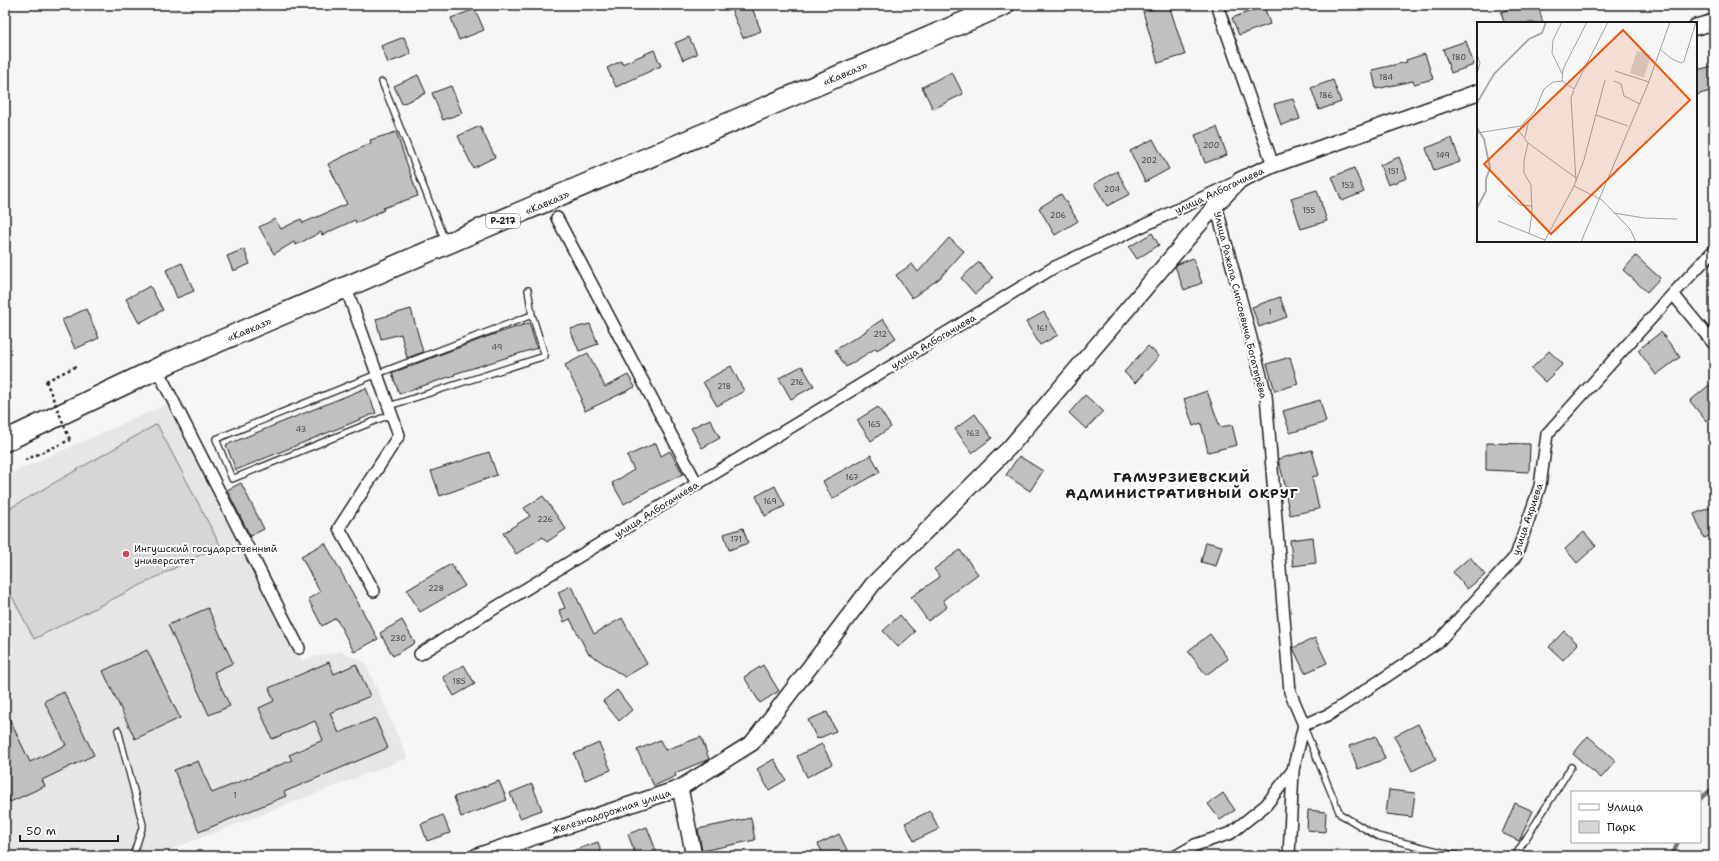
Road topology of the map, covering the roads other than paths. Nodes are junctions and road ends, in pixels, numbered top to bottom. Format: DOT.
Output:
graph roads {
  1 [pos="1004,5"];
  2 [pos="1217,5"];
  3 [pos="1714,22"];
  4 [pos="1697,27"];
  5 [pos="382,82"];
  6 [pos="1477,92"];
  7 [pos="1273,165"];
  8 [pos="1240,180"];
  9 [pos="1216,205"];
  10 [pos="557,218"];
  11 [pos="447,245"];
  12 [pos="1714,250"];
  13 [pos="346,288"];
  14 [pos="528,290"];
  15 [pos="1673,294"];
  16 [pos="532,315"];
  17 [pos="1714,344"];
  18 [pos="157,369"];
  19 [pos="377,374"];
  20 [pos="390,410"];
  21 [pos="5,441"];
  22 [pos="697,484"];
  23 [pos="374,591"];
  24 [pos="299,648"];
  25 [pos="420,654"];
  26 [pos="1304,725"];
  27 [pos="118,730"];
  28 [pos="1570,767"];
  29 [pos="1293,770"];
  30 [pos="680,788"];
  31 [pos="133,856"];
  32 [pos="477,856"];
  33 [pos="694,856"];
  34 [pos="1176,856"];
  35 [pos="1289,856"];
  36 [pos="1458,856"];
  37 [pos="1515,856"];
  1 -- 11 [label="highway, «Кавказ» / Р-217"];
  2 -- 7 [label="street"];
  3 -- 4 [label="street"];
  5 -- 11 [label="lane"];
  6 -- 7 [label="street, улица Албогачиева"];
  7 -- 8 [label="street, улица Албогачиева"];
  8 -- 9 [label="street"];
  8 -- 22 [label="street, улица Албогачиева"];
  9 -- 26 [label="street, Улица Ражапа Сипсоевича Богатырёва"];
  9 -- 30 [label="street"];
  10 -- 22 [label="street"];
  11 -- 13 [label="highway, «Кавказ» / Р-217"];
  12 -- 15 [label="street, улица Ахриева"];
  13 -- 18 [label="highway, «Кавказ» / Р-217"];
  13 -- 19 [label="street"];
  14 -- 16 [label="lane"];
  15 -- 17 [label="street"];
  15 -- 26 [label="street, улица Ахриева"];
  16 -- 19 [label="lane"];
  16 -- 20 [label="lane"];
  18 -- 21 [label="highway, «Кавказ» / Р-217"];
  18 -- 24 [label="street"];
  19 -- 20 [label="street"];
  19 -- 20 [label="lane"];
  20 -- 23 [label="street"];
  22 -- 25 [label="street, улица Албогачиева"];
  26 -- 29 [label="street"];
  26 -- 36 [label="lane"];
  27 -- 31 [label="lane"];
  28 -- 37 [label="lane"];
  29 -- 34 [label="street"];
  29 -- 35 [label="street"];
  30 -- 32 [label="street, Железнодорожная улица"];
  30 -- 33 [label="street, Железнодорожная улица"];
}
